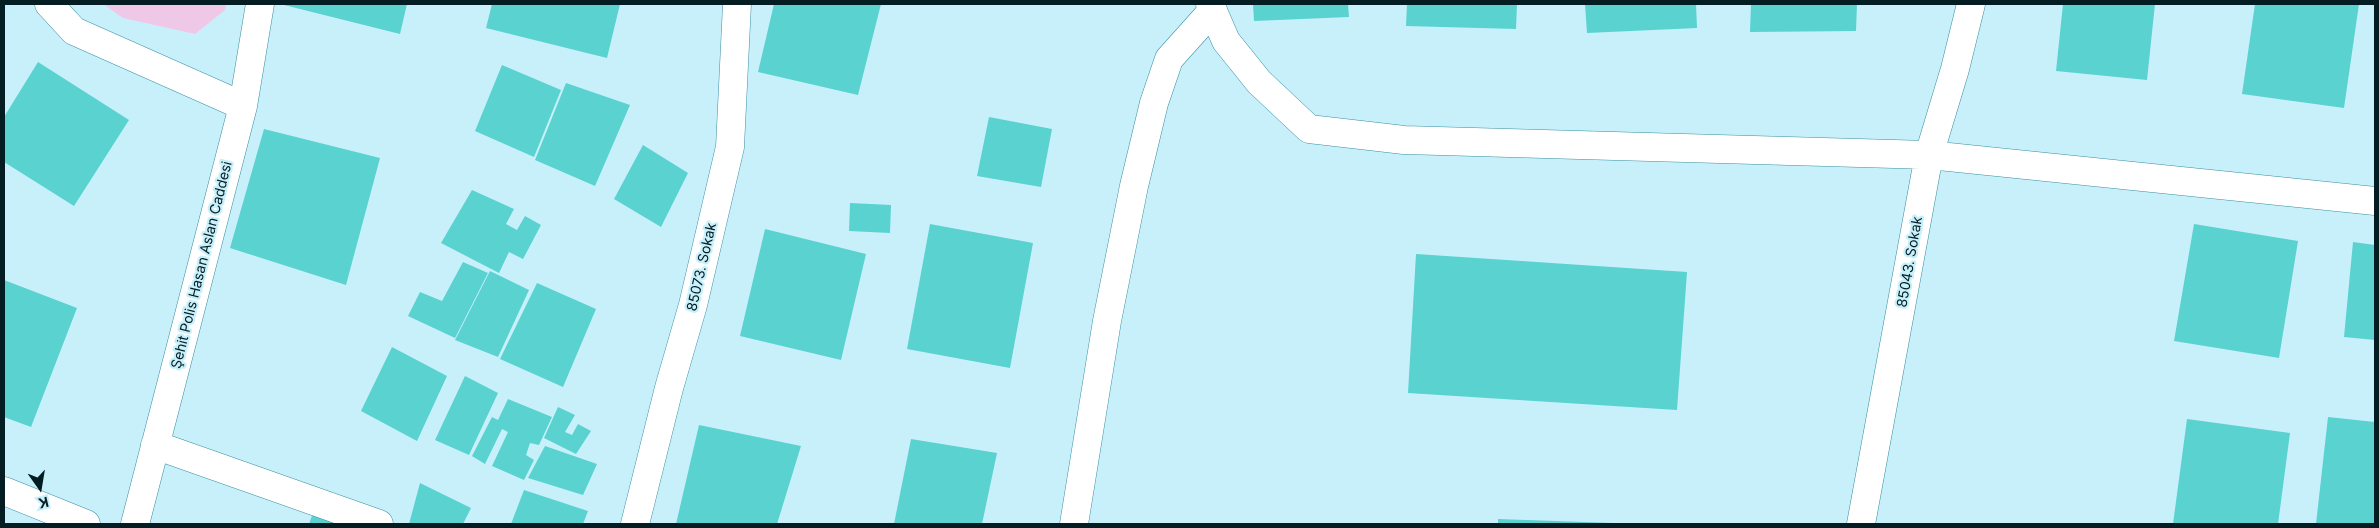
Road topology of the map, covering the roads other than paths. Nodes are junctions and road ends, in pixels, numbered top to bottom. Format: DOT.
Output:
graph roads {
  1 [pos="49,4"];
  2 [pos="260,4"];
  3 [pos="737,4"];
  4 [pos="1971,4"];
  5 [pos="1212,7"];
  6 [pos="242,106"];
  7 [pos="1930,155"];
  8 [pos="2375,201"];
  9 [pos="156,445"];
  10 [pos="4,491"];
  11 [pos="86,524"];
  12 [pos="135,524"];
  13 [pos="379,524"];
  14 [pos="635,524"];
  15 [pos="1074,524"];
  16 [pos="1861,524"];
  1 -- 6 [label="street"];
  2 -- 6 [label="street, Şehit Polis Hasan Aslan Caddesi"];
  3 -- 14 [label="street, 85073. Sokak"];
  4 -- 7 [label="street, 85043. Sokak"];
  5 -- 7 [label="street"];
  5 -- 15 [label="street"];
  6 -- 9 [label="street, Şehit Polis Hasan Aslan Caddesi"];
  7 -- 8 [label="street"];
  7 -- 16 [label="street, 85043. Sokak"];
  9 -- 12 [label="street, Şehit Polis Hasan Aslan Caddesi"];
  9 -- 13 [label="street"];
  10 -- 11 [label="street"];
}
